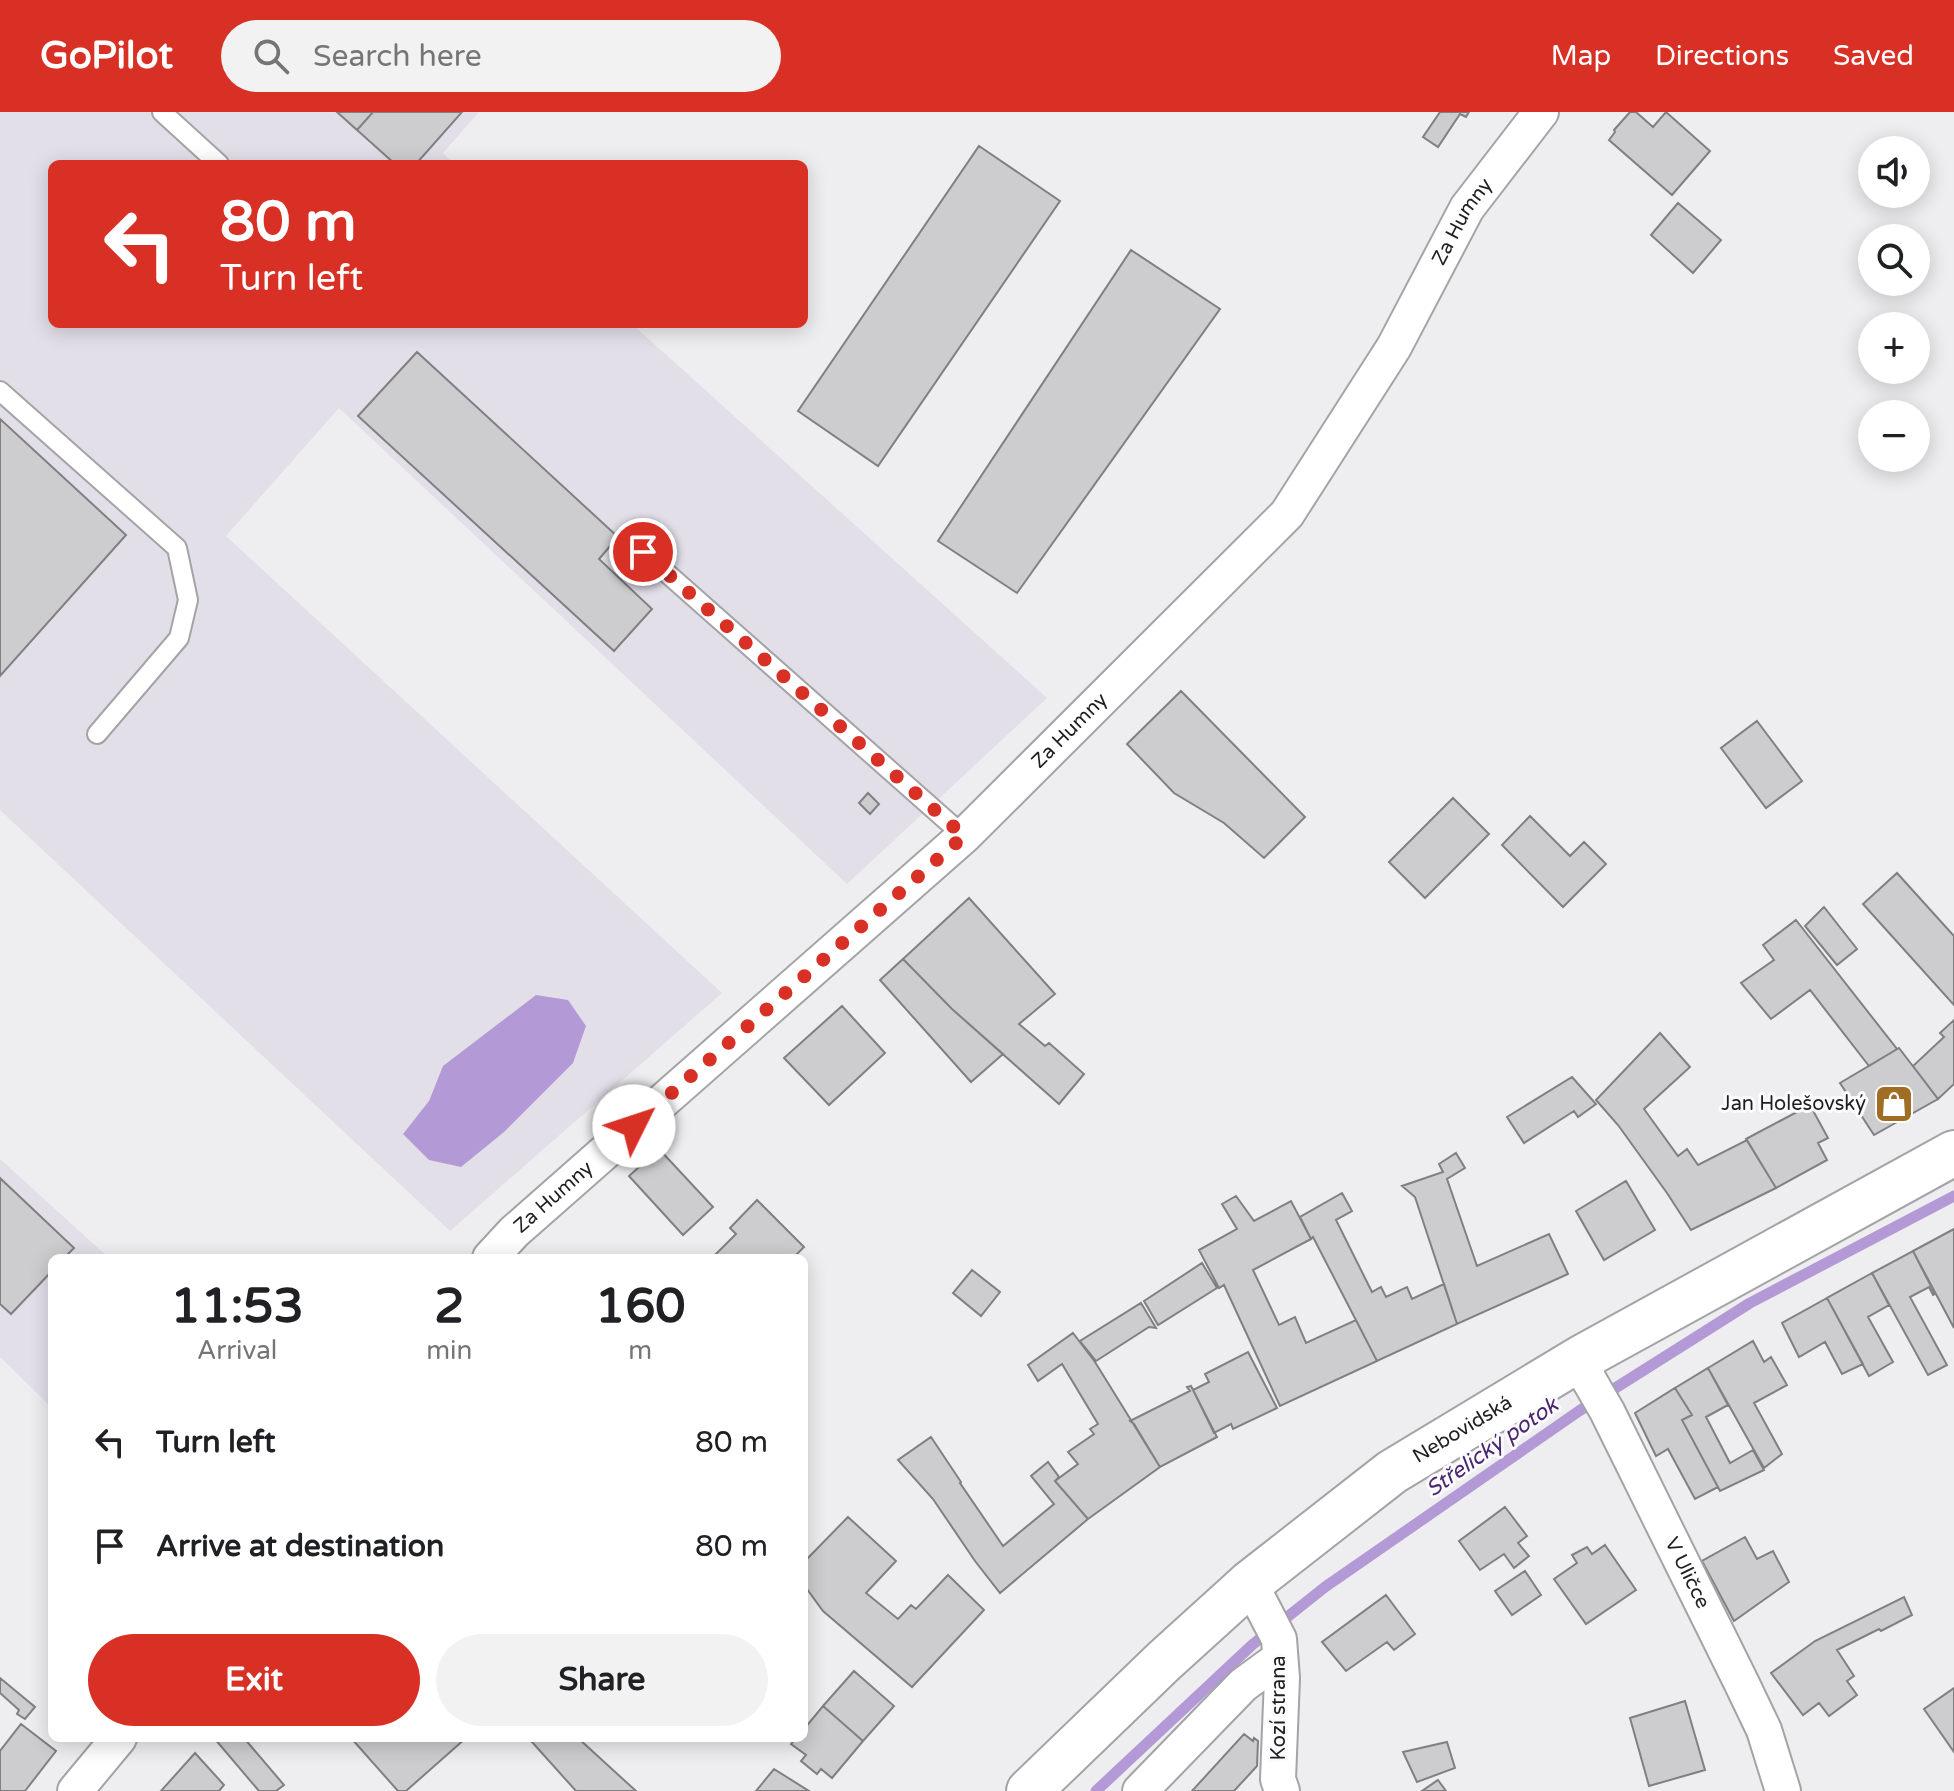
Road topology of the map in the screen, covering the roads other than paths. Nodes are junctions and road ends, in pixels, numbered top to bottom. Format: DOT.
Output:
graph roads {
  1 [pos="162,112"];
  2 [pos="1541,112"];
  3 [pos="215,160"];
  4 [pos="0,391"];
  5 [pos="643,552"];
  6 [pos="97,734"];
  7 [pos="964,836"];
  8 [pos="1954,1153"];
  9 [pos="494,1254"];
  10 [pos="1581,1358"];
  11 [pos="1269,1624"];
  12 [pos="116,1742"];
  13 [pos="75,1791"];
  14 [pos="1029,1791"];
  15 [pos="1140,1791"];
  16 [pos="1282,1791"];
  17 [pos="1783,1791"];
  1 -- 3 [label="lane"];
  2 -- 7 [label="street, Za Humny"];
  4 -- 6 [label="lane"];
  5 -- 7 [label="lane"];
  7 -- 9 [label="street, Za Humny"];
  8 -- 10 [label="street, Nebovidská"];
  10 -- 11 [label="street, Nebovidská"];
  10 -- 17 [label="street, V Uličce"];
  11 -- 14 [label="street, Nebovidská"];
  11 -- 15 [label="street, Nebovidská"];
  11 -- 16 [label="street, Kozí strana"];
  12 -- 13 [label="street"];
}
